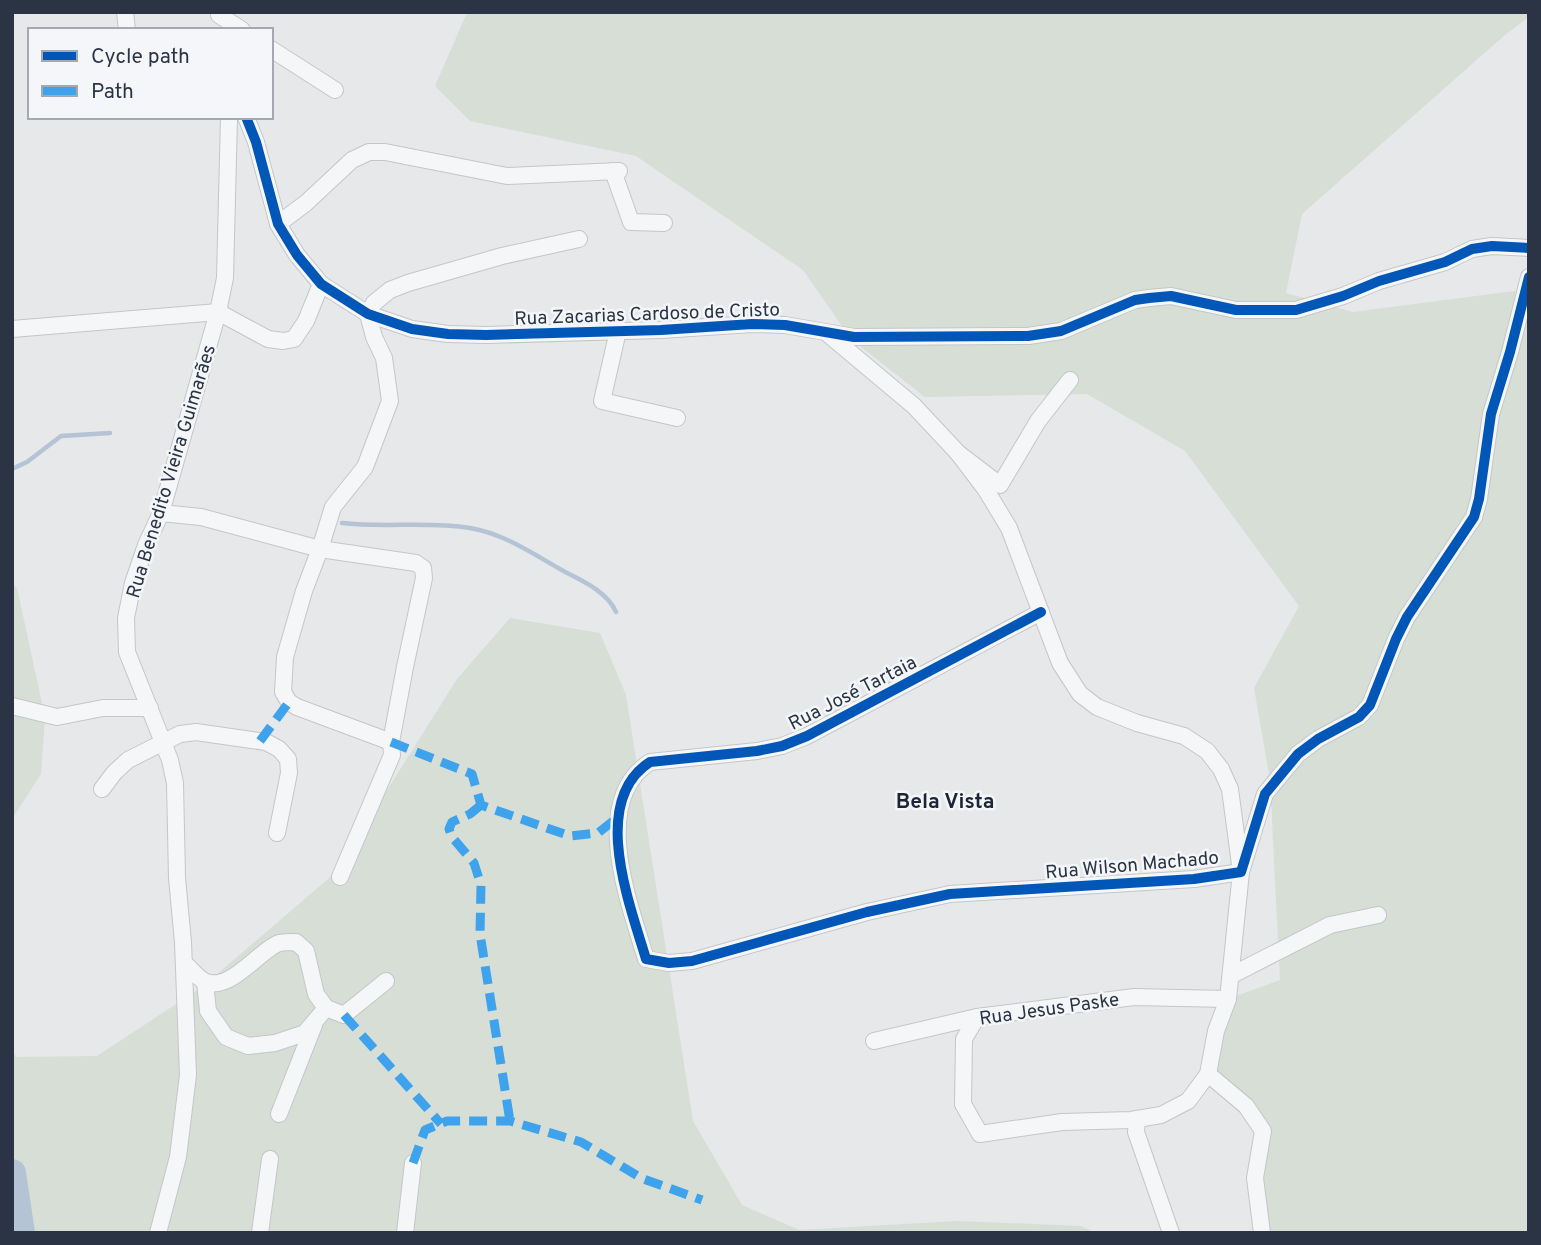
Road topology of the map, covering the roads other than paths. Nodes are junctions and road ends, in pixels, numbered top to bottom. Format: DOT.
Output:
graph roads {
  1 [pos="220,19"];
  2 [pos="238,28"];
  3 [pos="273,50"];
  4 [pos="335,90"];
  5 [pos="229,119"];
  6 [pos="247,119"];
  7 [pos="664,223"];
  8 [pos="278,224"];
  9 [pos="579,239"];
  10 [pos="1529,248"];
  11 [pos="1529,277"];
  12 [pos="321,284"];
  13 [pos="218,312"];
  14 [pos="368,313"];
  15 [pos="12,329"];
  16 [pos="618,331"];
  17 [pos="827,333"];
  18 [pos="1070,380"];
  19 [pos="677,418"];
  20 [pos="958,453"];
  21 [pos="161,513"];
  22 [pos="320,549"];
  23 [pos="1041,612"];
  24 [pos="12,706"];
  25 [pos="150,708"];
  26 [pos="391,742"];
  27 [pos="164,743"];
  28 [pos="102,789"];
  29 [pos="277,833"];
  30 [pos="1241,872"];
  31 [pos="340,877"];
  32 [pos="1378,915"];
  33 [pos="646,959"];
  34 [pos="184,963"];
  35 [pos="1232,975"];
  36 [pos="386,981"];
  37 [pos="205,982"];
  38 [pos="1228,999"];
  39 [pos="326,1008"];
  40 [pos="977,1017"];
  41 [pos="315,1022"];
  42 [pos="874,1041"];
  43 [pos="1208,1074"];
  44 [pos="279,1114"];
  45 [pos="1137,1119"];
  46 [pos="270,1159"];
  47 [pos="414,1163"];
  48 [pos="158,1233"];
  49 [pos="260,1233"];
  50 [pos="405,1233"];
  51 [pos="1171,1233"];
  52 [pos="1262,1233"];
  1 -- 2 [label="street"];
  3 -- 4 [label="street"];
  5 -- 13 [label="street, Rua Benedito Vieira Guimarães"];
  6 -- 8 [label="street, Rua Zacarias Cardoso de Cristo"];
  7 -- 8 [label="street"];
  8 -- 12 [label="street, Rua Zacarias Cardoso de Cristo"];
  9 -- 14 [label="street"];
  10 -- 17 [label="street, Rua Zacarias Cardoso de Cristo"];
  11 -- 30 [label="street, Rua Wilson Machado"];
  12 -- 13 [label="street"];
  12 -- 14 [label="street, Rua Zacarias Cardoso de Cristo"];
  13 -- 15 [label="street"];
  13 -- 21 [label="street, Rua Benedito Vieira Guimarães"];
  14 -- 16 [label="street, Rua Zacarias Cardoso de Cristo"];
  14 -- 22 [label="street"];
  16 -- 17 [label="street, Rua Zacarias Cardoso de Cristo"];
  16 -- 19 [label="street"];
  17 -- 20 [label="street"];
  18 -- 20 [label="street"];
  20 -- 23 [label="street"];
  21 -- 22 [label="street"];
  21 -- 25 [label="street, Rua Benedito Vieira Guimarães"];
  22 -- 26 [label="street"];
  22 -- 26 [label="street"];
  23 -- 30 [label="street"];
  23 -- 33 [label="street, Rua José Tartaia"];
  24 -- 25 [label="street"];
  25 -- 27 [label="street, Rua Benedito Vieira Guimarães"];
  26 -- 31 [label="street"];
  27 -- 28 [label="street"];
  27 -- 29 [label="street"];
  27 -- 34 [label="street, Rua Benedito Vieira Guimarães"];
  30 -- 33 [label="street, Rua Wilson Machado"];
  30 -- 35 [label="street"];
  32 -- 35 [label="street"];
  34 -- 37 [label="street"];
  34 -- 48 [label="street, Rua Benedito Vieira Guimarães"];
  35 -- 38 [label="street"];
  36 -- 39 [label="street"];
  37 -- 39 [label="street"];
  37 -- 41 [label="street"];
  38 -- 40 [label="street, Rua Jesus Paske"];
  38 -- 43 [label="street"];
  39 -- 41 [label="street"];
  40 -- 42 [label="street, Rua Jesus Paske"];
  40 -- 45 [label="street"];
  41 -- 44 [label="street"];
  43 -- 45 [label="street"];
  43 -- 52 [label="street"];
  45 -- 51 [label="street"];
  46 -- 49 [label="street"];
  47 -- 50 [label="street"];
}
